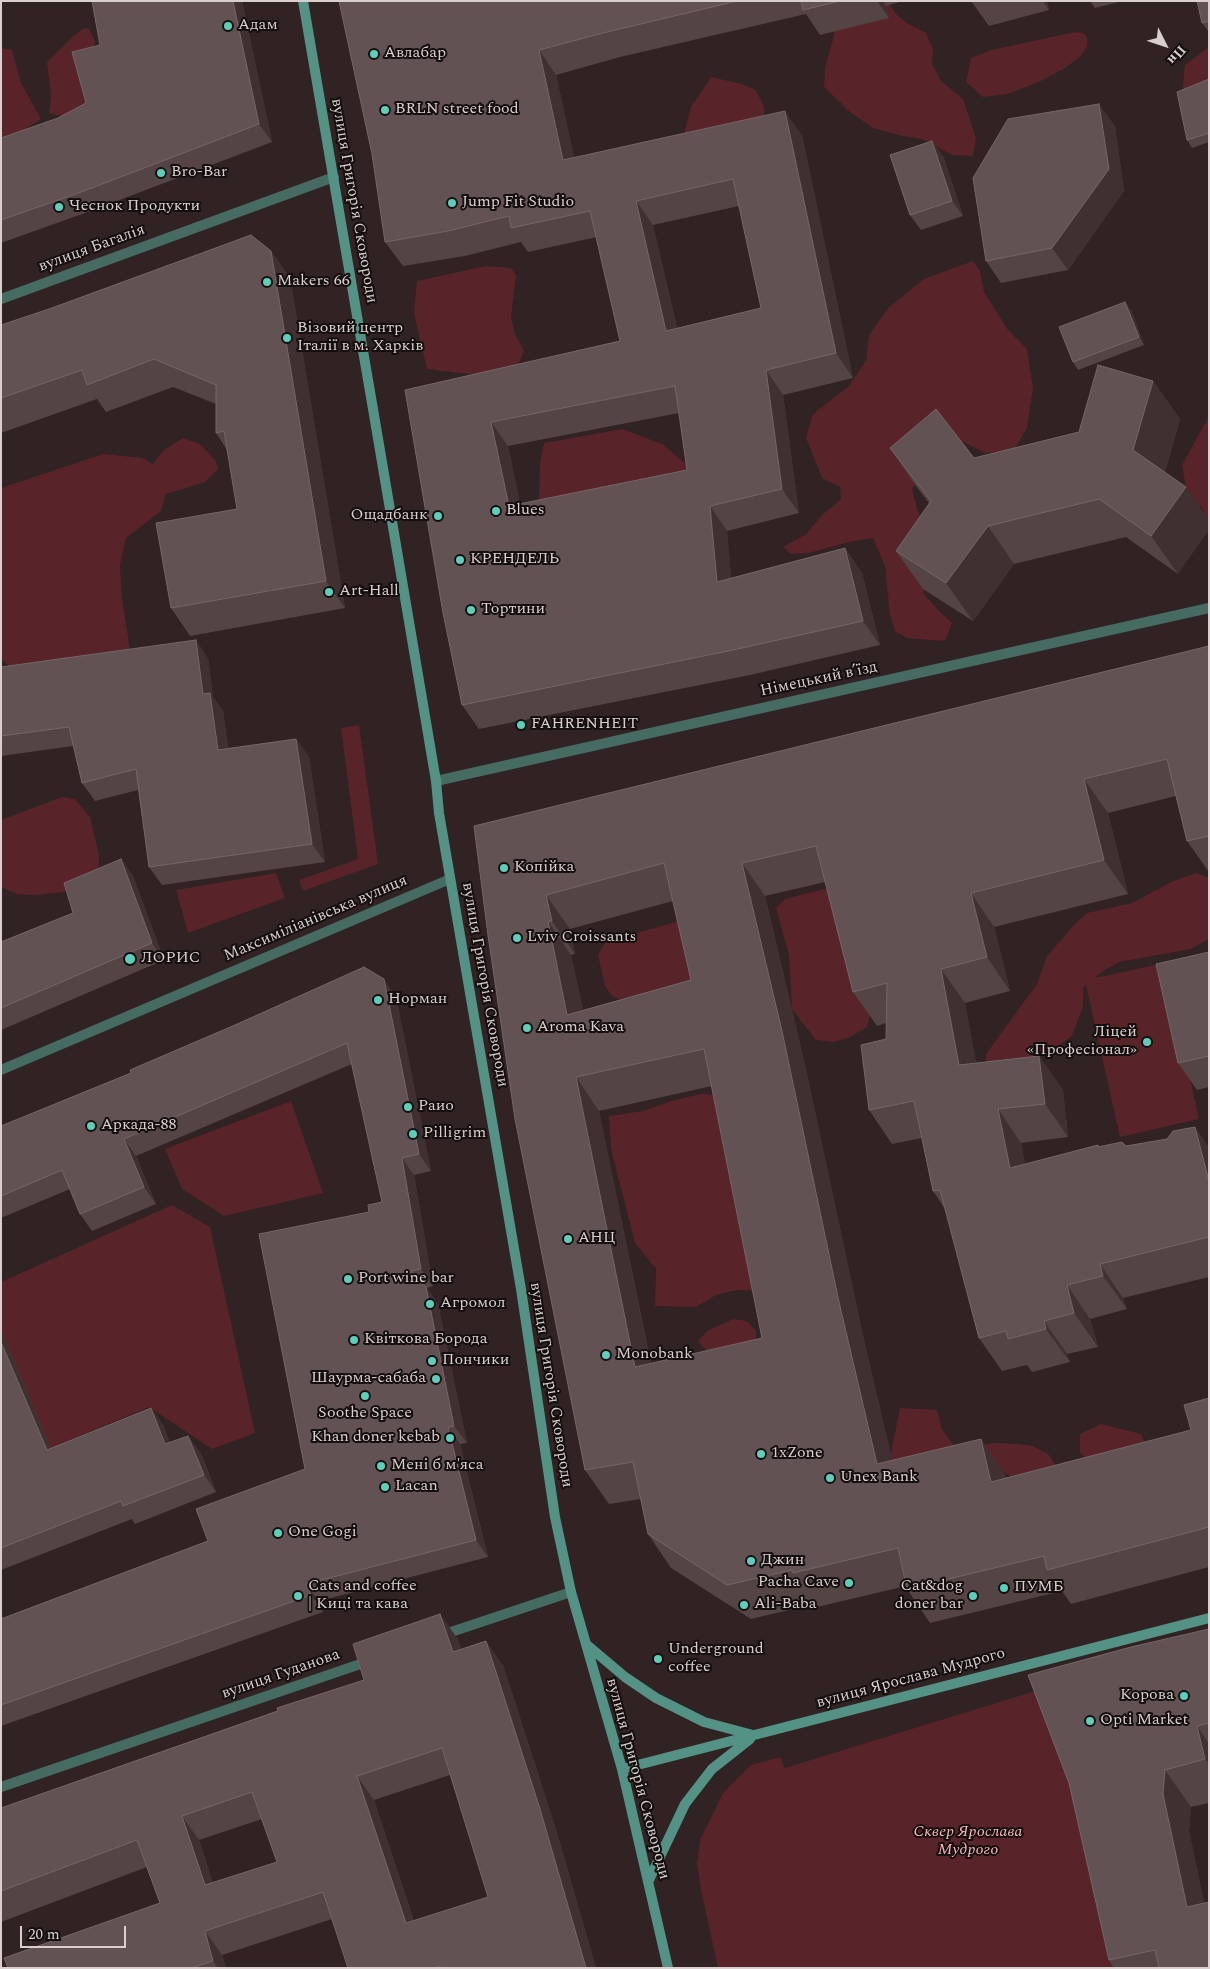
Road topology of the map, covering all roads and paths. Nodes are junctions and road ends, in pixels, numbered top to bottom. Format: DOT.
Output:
graph roads {
  1 [pos="303,1"];
  2 [pos="334,177"];
  3 [pos="1,299"];
  4 [pos="1209,608"];
  5 [pos="436,781"];
  6 [pos="450,879"];
  7 [pos="1,1070"];
  8 [pos="571,1592"];
  9 [pos="1209,1618"];
  10 [pos="428,1640"];
  11 [pos="585,1643"];
  12 [pos="383,1656"];
  13 [pos="754,1736"];
  14 [pos="622,1769"];
  15 [pos="1,1787"];
  16 [pos="648,1882"];
  17 [pos="668,1968"];
  1 -- 2 [label="main road, вулиця Григорія Сковороди"];
  2 -- 3 [label="street, вулиця Багалія"];
  2 -- 5 [label="main road, вулиця Григорія Сковороди"];
  4 -- 5 [label="street, Німецький в’їзд"];
  5 -- 6 [label="main road, вулиця Григорія Сковороди"];
  6 -- 7 [label="street, Максиміліанівська вулиця"];
  6 -- 8 [label="main road, вулиця Григорія Сковороди"];
  8 -- 10 [label="street"];
  8 -- 11 [label="main road, вулиця Григорія Сковороди"];
  9 -- 13 [label="main road, вулиця Ярослава Мудрого"];
  11 -- 13 [label="main road"];
  11 -- 14 [label="main road, вулиця Григорія Сковороди"];
  12 -- 15 [label="street, вулиця Гуданова"];
  13 -- 14 [label="main road, вулиця Ярослава Мудрого"];
  13 -- 16 [label="main road"];
  14 -- 16 [label="main road, вулиця Григорія Сковороди"];
  16 -- 17 [label="main road, вулиця Григорія Сковороди"];
}
